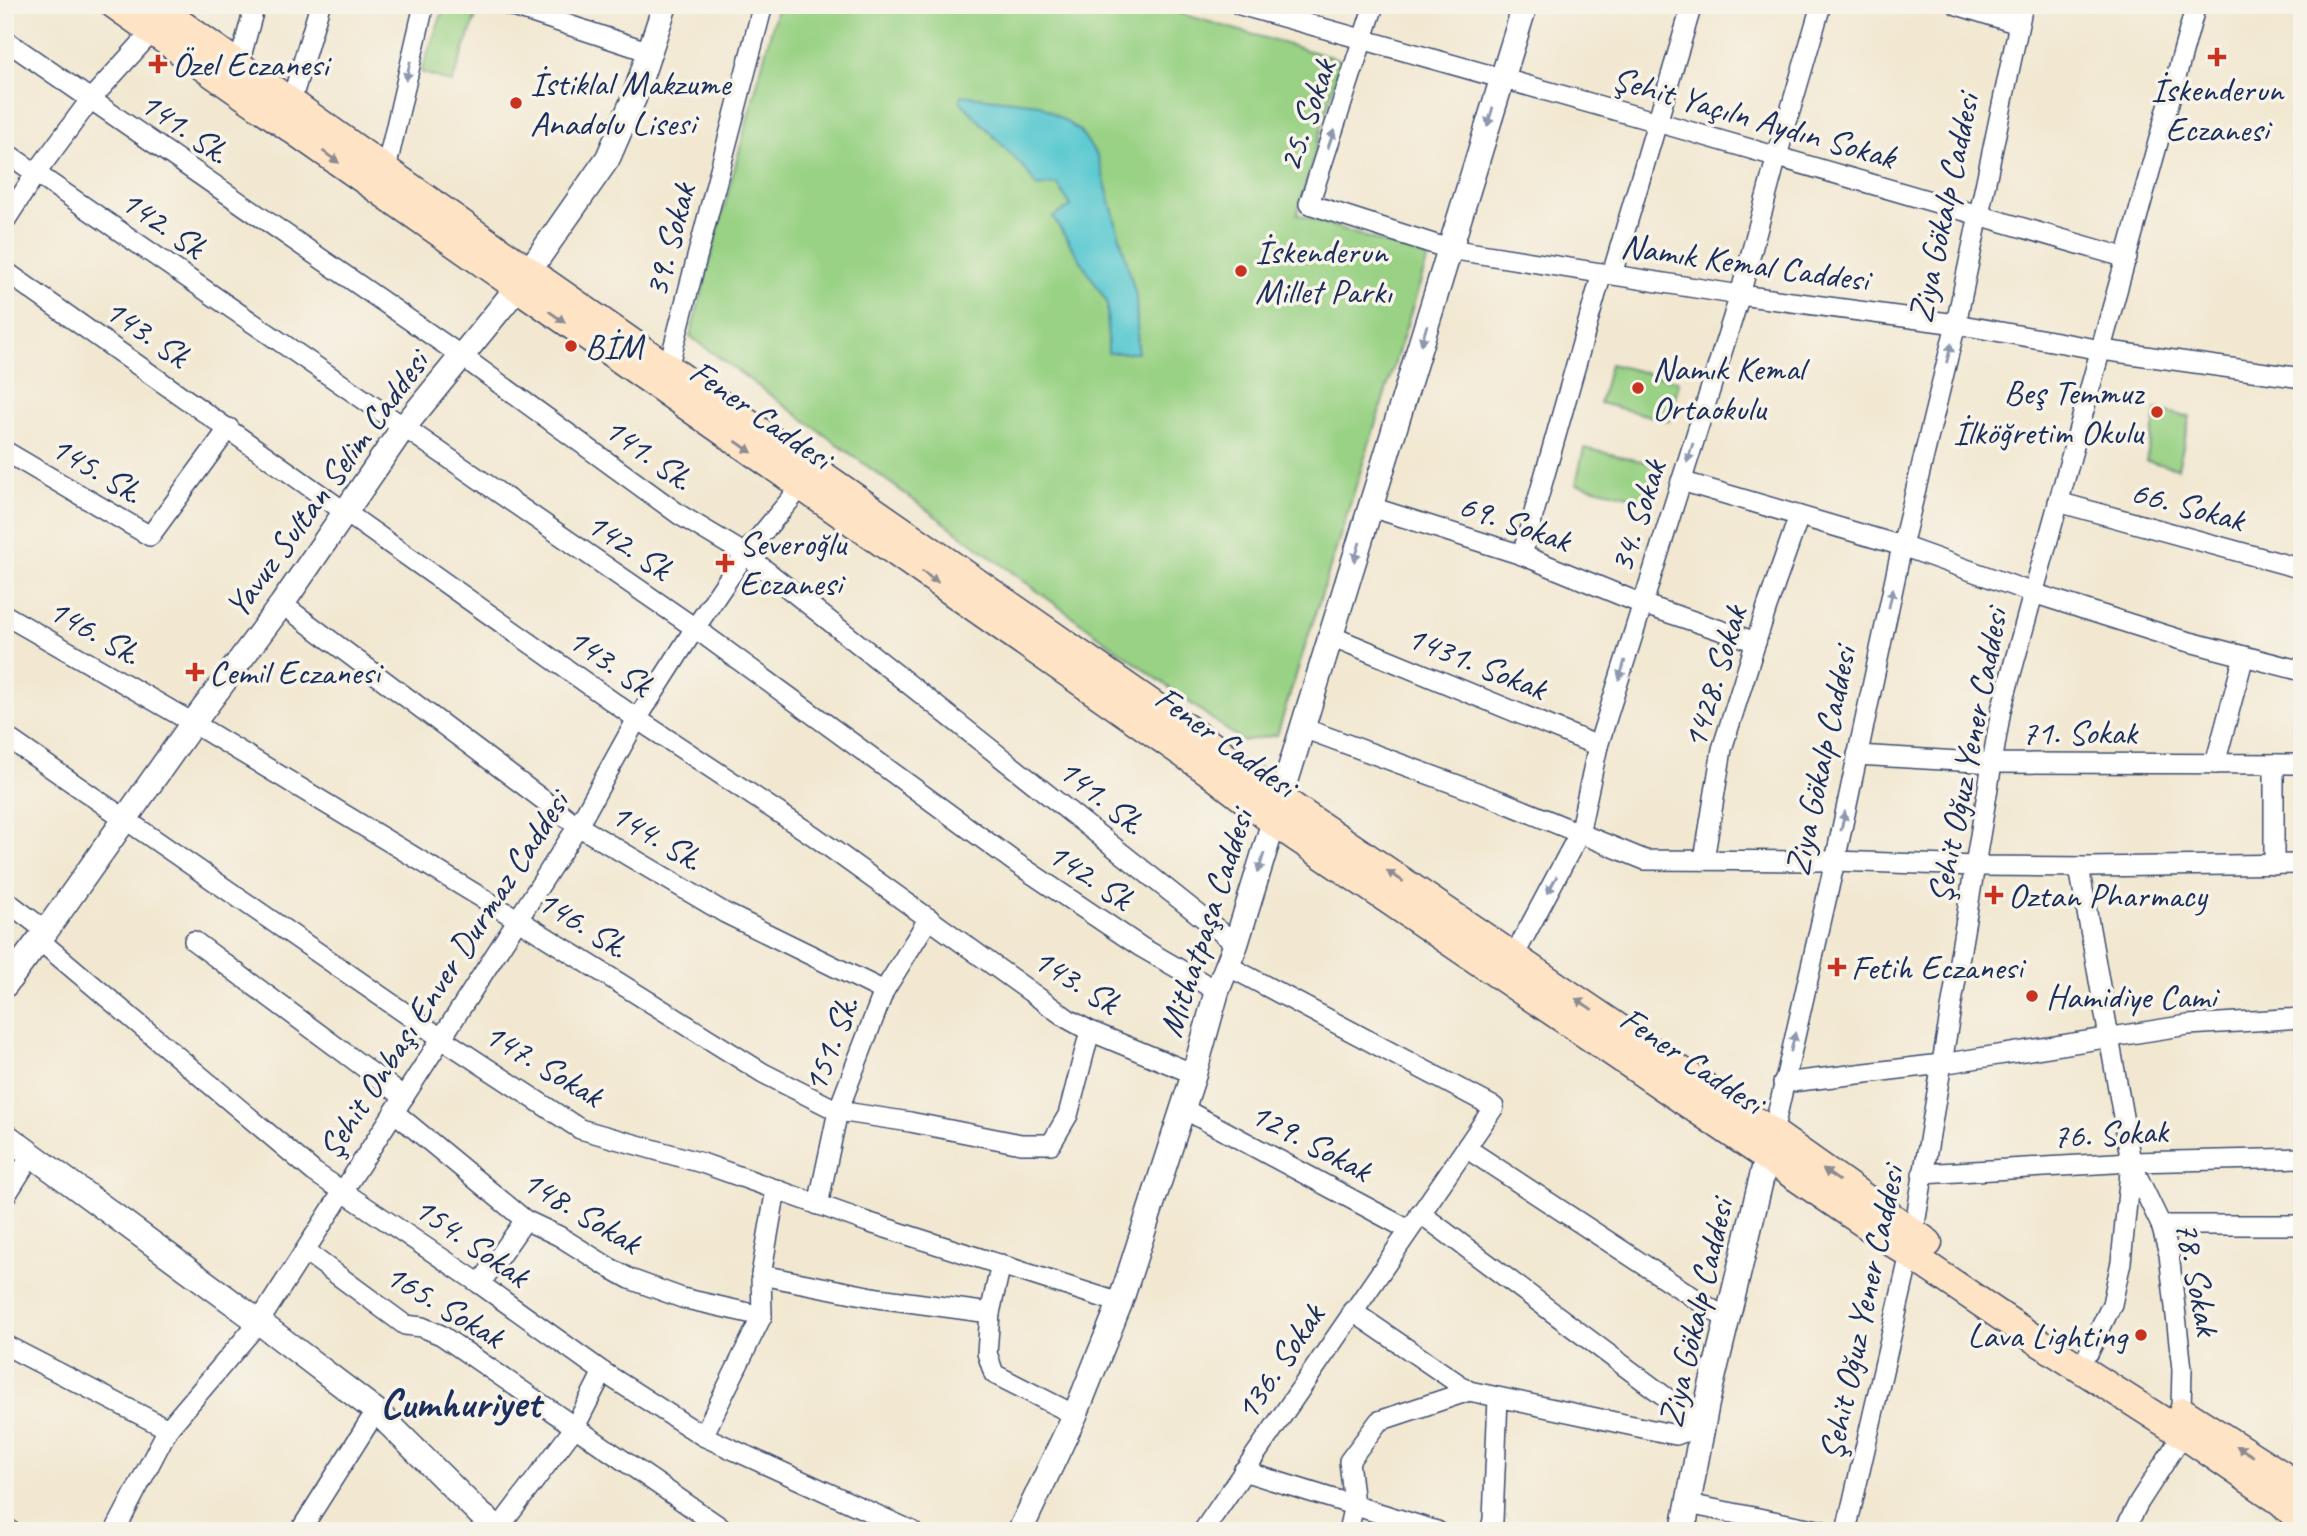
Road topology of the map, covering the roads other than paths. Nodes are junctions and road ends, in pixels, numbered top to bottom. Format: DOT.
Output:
graph roads {
  1 [pos="255,5"];
  2 [pos="320,5"];
  3 [pos="424,5"];
  4 [pos="508,5"];
  5 [pos="665,5"];
  6 [pos="763,5"];
  7 [pos="1240,5"];
  8 [pos="1374,5"];
  9 [pos="1525,5"];
  10 [pos="1692,5"];
  11 [pos="1821,5"];
  12 [pos="1956,5"];
  13 [pos="2196,5"];
  14 [pos="142,13"];
  15 [pos="2020,15"];
  16 [pos="1364,39"];
  17 [pos="5,40"];
  18 [pos="650,52"];
  19 [pos="236,77"];
  20 [pos="1502,79"];
  21 [pos="90,100"];
  22 [pos="290,115"];
  23 [pos="1657,122"];
  24 [pos="5,152"];
  25 [pos="1777,156"];
  26 [pos="36,173"];
  27 [pos="384,182"];
  28 [pos="1309,204"];
  29 [pos="1978,213"];
  30 [pos="5,221"];
  31 [pos="1449,249"];
  32 [pos="2127,258"];
  33 [pos="5,271"];
  34 [pos="1607,274"];
  35 [pos="523,280"];
  36 [pos="1740,295"];
  37 [pos="1956,324"];
  38 [pos="2102,350"];
  39 [pos="463,356"];
  40 [pos="668,368"];
  41 [pos="2302,378"];
  42 [pos="229,428"];
  43 [pos="403,428"];
  44 [pos="5,451"];
  45 [pos="1681,481"];
  46 [pos="801,487"];
  47 [pos="2058,502"];
  48 [pos="1371,507"];
  49 [pos="345,511"];
  50 [pos="1799,516"];
  51 [pos="1902,546"];
  52 [pos="745,554"];
  53 [pos="1522,555"];
  54 [pos="2302,569"];
  55 [pos="2033,593"];
  56 [pos="282,604"];
  57 [pos="1642,604"];
  58 [pos="5,615"];
  59 [pos="695,628"];
  60 [pos="1331,636"];
  61 [pos="1756,642"];
  62 [pos="2244,656"];
  63 [pos="2302,671"];
  64 [pos="637,719"];
  65 [pos="193,723"];
  66 [pos="1303,727"];
  67 [pos="5,736"];
  68 [pos="1598,746"];
  69 [pos="1857,755"];
  70 [pos="1993,763"];
  71 [pos="2216,764"];
  72 [pos="2274,764"];
  73 [pos="2302,764"];
  74 [pos="1278,811"];
  75 [pos="126,818"];
  76 [pos="578,826"];
  77 [pos="1579,834"];
  78 [pos="1704,860"];
  79 [pos="1835,861"];
  80 [pos="2274,864"];
  81 [pos="2302,864"];
  82 [pos="1976,866"];
  83 [pos="2079,867"];
  84 [pos="5,900"];
  85 [pos="929,918"];
  86 [pos="517,919"];
  87 [pos="42,935"];
  88 [pos="194,940"];
  89 [pos="1232,955"];
  90 [pos="1514,956"];
  91 [pos="5,985"];
  92 [pos="884,991"];
  93 [pos="1217,991"];
  94 [pos="2302,1018"];
  95 [pos="1090,1031"];
  96 [pos="441,1038"];
  97 [pos="2107,1038"];
  98 [pos="1941,1064"];
  99 [pos="1194,1074"];
  100 [pos="1783,1083"];
  101 [pos="399,1105"];
  102 [pos="1494,1107"];
  103 [pos="1182,1108"];
  104 [pos="838,1111"];
  105 [pos="5,1135"];
  106 [pos="1770,1144"];
  107 [pos="1466,1148"];
  108 [pos="32,1154"];
  109 [pos="2302,1158"];
  110 [pos="2130,1162"];
  111 [pos="1922,1174"];
  112 [pos="776,1189"];
  113 [pos="344,1190"];
  114 [pos="5,1196"];
  115 [pos="818,1205"];
  116 [pos="1420,1213"];
  117 [pos="525,1220"];
  118 [pos="2161,1225"];
  119 [pos="2302,1225"];
  120 [pos="1409,1230"];
  121 [pos="1911,1243"];
  122 [pos="305,1251"];
  123 [pos="1001,1264"];
  124 [pos="761,1275"];
  125 [pos="480,1284"];
  126 [pos="1120,1303"];
  127 [pos="1352,1311"];
  128 [pos="990,1313"];
  129 [pos="762,1316"];
  130 [pos="1728,1320"];
  131 [pos="259,1322"];
  132 [pos="5,1345"];
  133 [pos="2089,1352"];
  134 [pos="603,1372"];
  135 [pos="1469,1391"];
  136 [pos="1498,1398"];
  137 [pos="376,1411"];
  138 [pos="1075,1415"];
  139 [pos="2182,1422"];
  140 [pos="1703,1425"];
  141 [pos="575,1427"];
  142 [pos="168,1429"];
  143 [pos="703,1436"];
  144 [pos="1243,1471"];
  145 [pos="2302,1488"];
  146 [pos="1688,1504"];
  147 [pos="1354,1505"];
  148 [pos="2302,1522"];
  149 [pos="501,1530"];
  150 [pos="115,1531"];
  151 [pos="300,1531"];
  152 [pos="726,1531"];
  153 [pos="912,1531"];
  154 [pos="1020,1531"];
  155 [pos="1203,1531"];
  156 [pos="1348,1531"];
  157 [pos="1437,1531"];
  158 [pos="1490,1531"];
  159 [pos="1683,1531"];
  160 [pos="1823,1531"];
  161 [pos="1846,1531"];
  162 [pos="2124,1531"];
  1 -- 19 [label="street"];
  2 -- 22 [label="street"];
  3 -- 27 [label="street, one-way"];
  4 -- 18 [label="street"];
  5 -- 18 [label="street, Yavuz Sultan Selim Caddesi"];
  6 -- 40 [label="street, 39. Sokak"];
  7 -- 16 [label="street, Şehit Yaçıln Aydın Sokak"];
  8 -- 16 [label="street, 25. Sokak"];
  9 -- 20 [label="street, Mithatpaşa Caddesi"];
  10 -- 23 [label="street"];
  11 -- 25 [label="street, 34. Sokak"];
  12 -- 15 [label="street"];
  13 -- 32 [label="street, Şehit Oğuz Yener Caddesi"];
  14 -- 19 [label="main road, Fener Caddesi"];
  14 -- 21 [label="street"];
  15 -- 29 [label="street, Ziya Gökalp Caddesi"];
  16 -- 20 [label="street, Şehit Yaçıln Aydın Sokak"];
  28 -- 16 [label="street, 25. Sokak, one-way"];
  17 -- 21 [label="street, 141. Sk."];
  18 -- 35 [label="street, Yavuz Sultan Selim Caddesi"];
  19 -- 22 [label="main road, Fener Caddesi"];
  20 -- 23 [label="street, Şehit Yaçıln Aydın Sokak"];
  20 -- 31 [label="street, Mithatpaşa Caddesi, one-way"];
  21 -- 26 [label="street"];
  21 -- 39 [label="street, 141. Sk."];
  22 -- 27 [label="main road, Fener Caddesi"];
  23 -- 25 [label="street, Şehit Yaçıln Aydın Sokak"];
  23 -- 34 [label="street"];
  24 -- 26 [label="street, 142. Sk"];
  25 -- 29 [label="street, Şehit Yaçıln Aydın Sokak"];
  25 -- 36 [label="street, 34. Sokak"];
  26 -- 30 [label="street"];
  26 -- 43 [label="street, 142. Sk"];
  27 -- 35 [label="main road, Fener Caddesi"];
  28 -- 31 [label="street, Namık Kemal Caddesi"];
  29 -- 32 [label="street, Şehit Yaçıln Aydın Sokak"];
  29 -- 37 [label="street, Ziya Gökalp Caddesi"];
  31 -- 34 [label="street, Namık Kemal Caddesi"];
  31 -- 48 [label="street, Mithatpaşa Caddesi, one-way"];
  32 -- 38 [label="street, Şehit Oğuz Yener Caddesi"];
  33 -- 42 [label="street, 143. Sk"];
  34 -- 36 [label="street, Namık Kemal Caddesi"];
  34 -- 53 [label="street"];
  35 -- 39 [label="street, Yavuz Sultan Selim Caddesi"];
  35 -- 40 [label="main road, Fener Caddesi"];
  35 -- 46 [label="main road, Fener Caddesi, one-way"];
  36 -- 37 [label="street, Namık Kemal Caddesi"];
  36 -- 45 [label="street, 34. Sokak, one-way"];
  37 -- 38 [label="street, Namık Kemal Caddesi"];
  51 -- 37 [label="street, Ziya Gökalp Caddesi, one-way"];
  38 -- 41 [label="street, Namık Kemal Caddesi"];
  38 -- 47 [label="street, Şehit Oğuz Yener Caddesi"];
  39 -- 43 [label="street, Yavuz Sultan Selim Caddesi"];
  39 -- 52 [label="street, 141. Sk."];
  40 -- 74 [label="main road, Fener Caddesi"];
  42 -- 44 [label="street, 145. Sk."];
  42 -- 49 [label="street, 143. Sk"];
  43 -- 49 [label="street, Yavuz Sultan Selim Caddesi"];
  43 -- 59 [label="street, 142. Sk"];
  45 -- 50 [label="street"];
  45 -- 57 [label="street, 34. Sokak"];
  46 -- 52 [label="street, Şehit Onbaşı Enver Durmaz Caddesi"];
  46 -- 74 [label="main road, Fener Caddesi, one-way"];
  47 -- 54 [label="street, 66. Sokak"];
  47 -- 55 [label="street, Şehit Oğuz Yener Caddesi"];
  48 -- 53 [label="street, 69. Sokak"];
  48 -- 60 [label="street, Mithatpaşa Caddesi, one-way"];
  49 -- 56 [label="street, Yavuz Sultan Selim Caddesi"];
  49 -- 64 [label="street, 143. Sk"];
  50 -- 51 [label="street"];
  50 -- 61 [label="street, 1428. Sokak"];
  51 -- 55 [label="street"];
  69 -- 51 [label="street, Ziya Gökalp Caddesi, one-way"];
  52 -- 59 [label="street, Şehit Onbaşı Enver Durmaz Caddesi"];
  52 -- 89 [label="street, 141. Sk."];
  53 -- 57 [label="street, 69. Sokak"];
  55 -- 62 [label="street"];
  55 -- 70 [label="street, Şehit Oğuz Yener Caddesi"];
  56 -- 65 [label="street, Yavuz Sultan Selim Caddesi"];
  56 -- 76 [label="street, 144. Sk."];
  57 -- 61 [label="street, 69. Sokak"];
  57 -- 68 [label="street, 34. Sokak, one-way"];
  58 -- 65 [label="street, 146. Sk."];
  59 -- 64 [label="street, Şehit Onbaşı Enver Durmaz Caddesi"];
  59 -- 93 [label="street, 142. Sk"];
  60 -- 66 [label="street, Mithatpaşa Caddesi"];
  60 -- 68 [label="street, 1431. Sokak"];
  61 -- 78 [label="street, 1428. Sokak"];
  62 -- 63 [label="street"];
  62 -- 71 [label="street"];
  64 -- 76 [label="street, Şehit Onbaşı Enver Durmaz Caddesi"];
  64 -- 85 [label="street, 143. Sk"];
  65 -- 75 [label="street, Yavuz Sultan Selim Caddesi"];
  65 -- 86 [label="street, 146. Sk."];
  66 -- 74 [label="street, Mithatpaşa Caddesi"];
  66 -- 77 [label="street"];
  67 -- 75 [label="street, 147. Sokak"];
  68 -- 77 [label="street, 34. Sokak"];
  69 -- 70 [label="street, 71. Sokak"];
  79 -- 69 [label="street, Ziya Gökalp Caddesi, one-way"];
  70 -- 71 [label="street, 71. Sokak"];
  70 -- 82 [label="street, Şehit Oğuz Yener Caddesi"];
  71 -- 72 [label="street, 71. Sokak"];
  72 -- 73 [label="street, 71. Sokak"];
  72 -- 80 [label="street"];
  74 -- 89 [label="street, Mithatpaşa Caddesi, one-way"];
  90 -- 74 [label="main road, Fener Caddesi, one-way"];
  74 -- 106 [label="main road, Fener Caddesi"];
  75 -- 87 [label="street, Yavuz Sultan Selim Caddesi"];
  75 -- 96 [label="street, 147. Sokak"];
  76 -- 86 [label="street, Şehit Onbaşı Enver Durmaz Caddesi"];
  76 -- 92 [label="street, 144. Sk."];
  77 -- 78 [label="street"];
  77 -- 90 [label="street, 34. Sokak, one-way"];
  78 -- 79 [label="street"];
  79 -- 82 [label="street"];
  100 -- 79 [label="street, Ziya Gökalp Caddesi, one-way"];
  80 -- 81 [label="street"];
  80 -- 83 [label="street"];
  82 -- 83 [label="street"];
  82 -- 98 [label="street, Şehit Oğuz Yener Caddesi"];
  83 -- 97 [label="street"];
  84 -- 87 [label="street, 154. Sokak"];
  85 -- 92 [label="street, 151. Sk."];
  85 -- 95 [label="street, 143. Sk"];
  86 -- 96 [label="street, Şehit Onbaşı Enver Durmaz Caddesi"];
  86 -- 104 [label="street, 146. Sk."];
  87 -- 91 [label="street, Yavuz Sultan Selim Caddesi"];
  87 -- 113 [label="street, 154. Sokak"];
  88 -- 101 [label="street, 148. Sokak"];
  89 -- 93 [label="street, Mithatpaşa Caddesi"];
  89 -- 102 [label="street, 141. Sk."];
  106 -- 90 [label="main road, Fener Caddesi, one-way"];
  92 -- 104 [label="street, 151. Sk."];
  93 -- 99 [label="street, Mithatpaşa Caddesi"];
  94 -- 97 [label="street"];
  95 -- 99 [label="street, 143. Sk"];
  95 -- 104 [label="street, 146. Sk."];
  96 -- 101 [label="street, Şehit Onbaşı Enver Durmaz Caddesi"];
  96 -- 112 [label="street, 147. Sokak"];
  97 -- 98 [label="street"];
  97 -- 110 [label="street"];
  98 -- 100 [label="street"];
  98 -- 111 [label="street, Şehit Oğuz Yener Caddesi"];
  99 -- 103 [label="street, Mithatpaşa Caddesi"];
  100 -- 106 [label="street, Ziya Gökalp Caddesi"];
  101 -- 113 [label="street, Şehit Onbaşı Enver Durmaz Caddesi"];
  101 -- 117 [label="street, 148. Sokak"];
  102 -- 107 [label="street, 136. Sokak"];
  103 -- 120 [label="street, 129. Sokak"];
  103 -- 126 [label="street, Mithatpaşa Caddesi"];
  104 -- 115 [label="street, 151. Sk."];
  105 -- 108 [label="street"];
  106 -- 121 [label="main road, Fener Caddesi"];
  106 -- 130 [label="street, Ziya Gökalp Caddesi"];
  107 -- 116 [label="street, 136. Sokak"];
  107 -- 130 [label="street"];
  108 -- 114 [label="street"];
  108 -- 131 [label="street"];
  109 -- 110 [label="street, 76. Sokak"];
  110 -- 111 [label="street, 76. Sokak"];
  110 -- 118 [label="street, 78. Sokak"];
  110 -- 133 [label="street"];
  111 -- 121 [label="street, Şehit Oğuz Yener Caddesi"];
  112 -- 115 [label="street, 147. Sokak"];
  112 -- 124 [label="street"];
  113 -- 122 [label="street, Şehit Onbaşı Enver Durmaz Caddesi"];
  113 -- 125 [label="street, 154. Sokak"];
  115 -- 123 [label="street, 147. Sokak"];
  116 -- 120 [label="street, 136. Sokak"];
  116 -- 140 [label="street"];
  117 -- 125 [label="street"];
  117 -- 129 [label="street, 148. Sokak"];
  118 -- 119 [label="street"];
  118 -- 139 [label="street, 78. Sokak"];
  120 -- 127 [label="street, 136. Sokak"];
  121 -- 133 [label="main road, Fener Caddesi"];
  121 -- 139 [label="main road, Fener Caddesi"];
  121 -- 161 [label="street, Şehit Oğuz Yener Caddesi"];
  122 -- 131 [label="street, Şehit Onbaşı Enver Durmaz Caddesi"];
  122 -- 141 [label="street, 165. Sokak"];
  123 -- 126 [label="street, 147. Sokak"];
  123 -- 128 [label="street"];
  124 -- 128 [label="street"];
  124 -- 129 [label="street"];
  125 -- 134 [label="street, 154. Sokak"];
  126 -- 138 [label="street, Mithatpaşa Caddesi"];
  127 -- 135 [label="street"];
  127 -- 144 [label="street, 136. Sokak"];
  128 -- 138 [label="street"];
  129 -- 143 [label="street"];
  130 -- 140 [label="street, Ziya Gökalp Caddesi"];
  131 -- 137 [label="street"];
  131 -- 142 [label="street, Şehit Onbaşı Enver Durmaz Caddesi"];
  132 -- 142 [label="street"];
  133 -- 139 [label="main road, Fener Caddesi"];
  134 -- 141 [label="street"];
  134 -- 143 [label="street, 154. Sokak"];
  135 -- 136 [label="street"];
  135 -- 147 [label="street"];
  136 -- 140 [label="street"];
  136 -- 158 [label="street"];
  137 -- 149 [label="street"];
  137 -- 151 [label="street"];
  138 -- 154 [label="street, Mithatpaşa Caddesi"];
  145 -- 139 [label="main road, Fener Caddesi, one-way"];
  139 -- 148 [label="main road, Fener Caddesi"];
  139 -- 162 [label="street"];
  140 -- 146 [label="street, Ziya Gökalp Caddesi"];
  141 -- 149 [label="street"];
  141 -- 152 [label="street, 165. Sokak"];
  142 -- 150 [label="street, Şehit Onbaşı Enver Durmaz Caddesi"];
  143 -- 153 [label="street, 154. Sokak"];
  144 -- 147 [label="street"];
  144 -- 155 [label="street, 136. Sokak"];
  146 -- 159 [label="street, Ziya Gökalp Caddesi"];
  146 -- 160 [label="street"];
  147 -- 156 [label="street"];
  147 -- 157 [label="street"];
}
